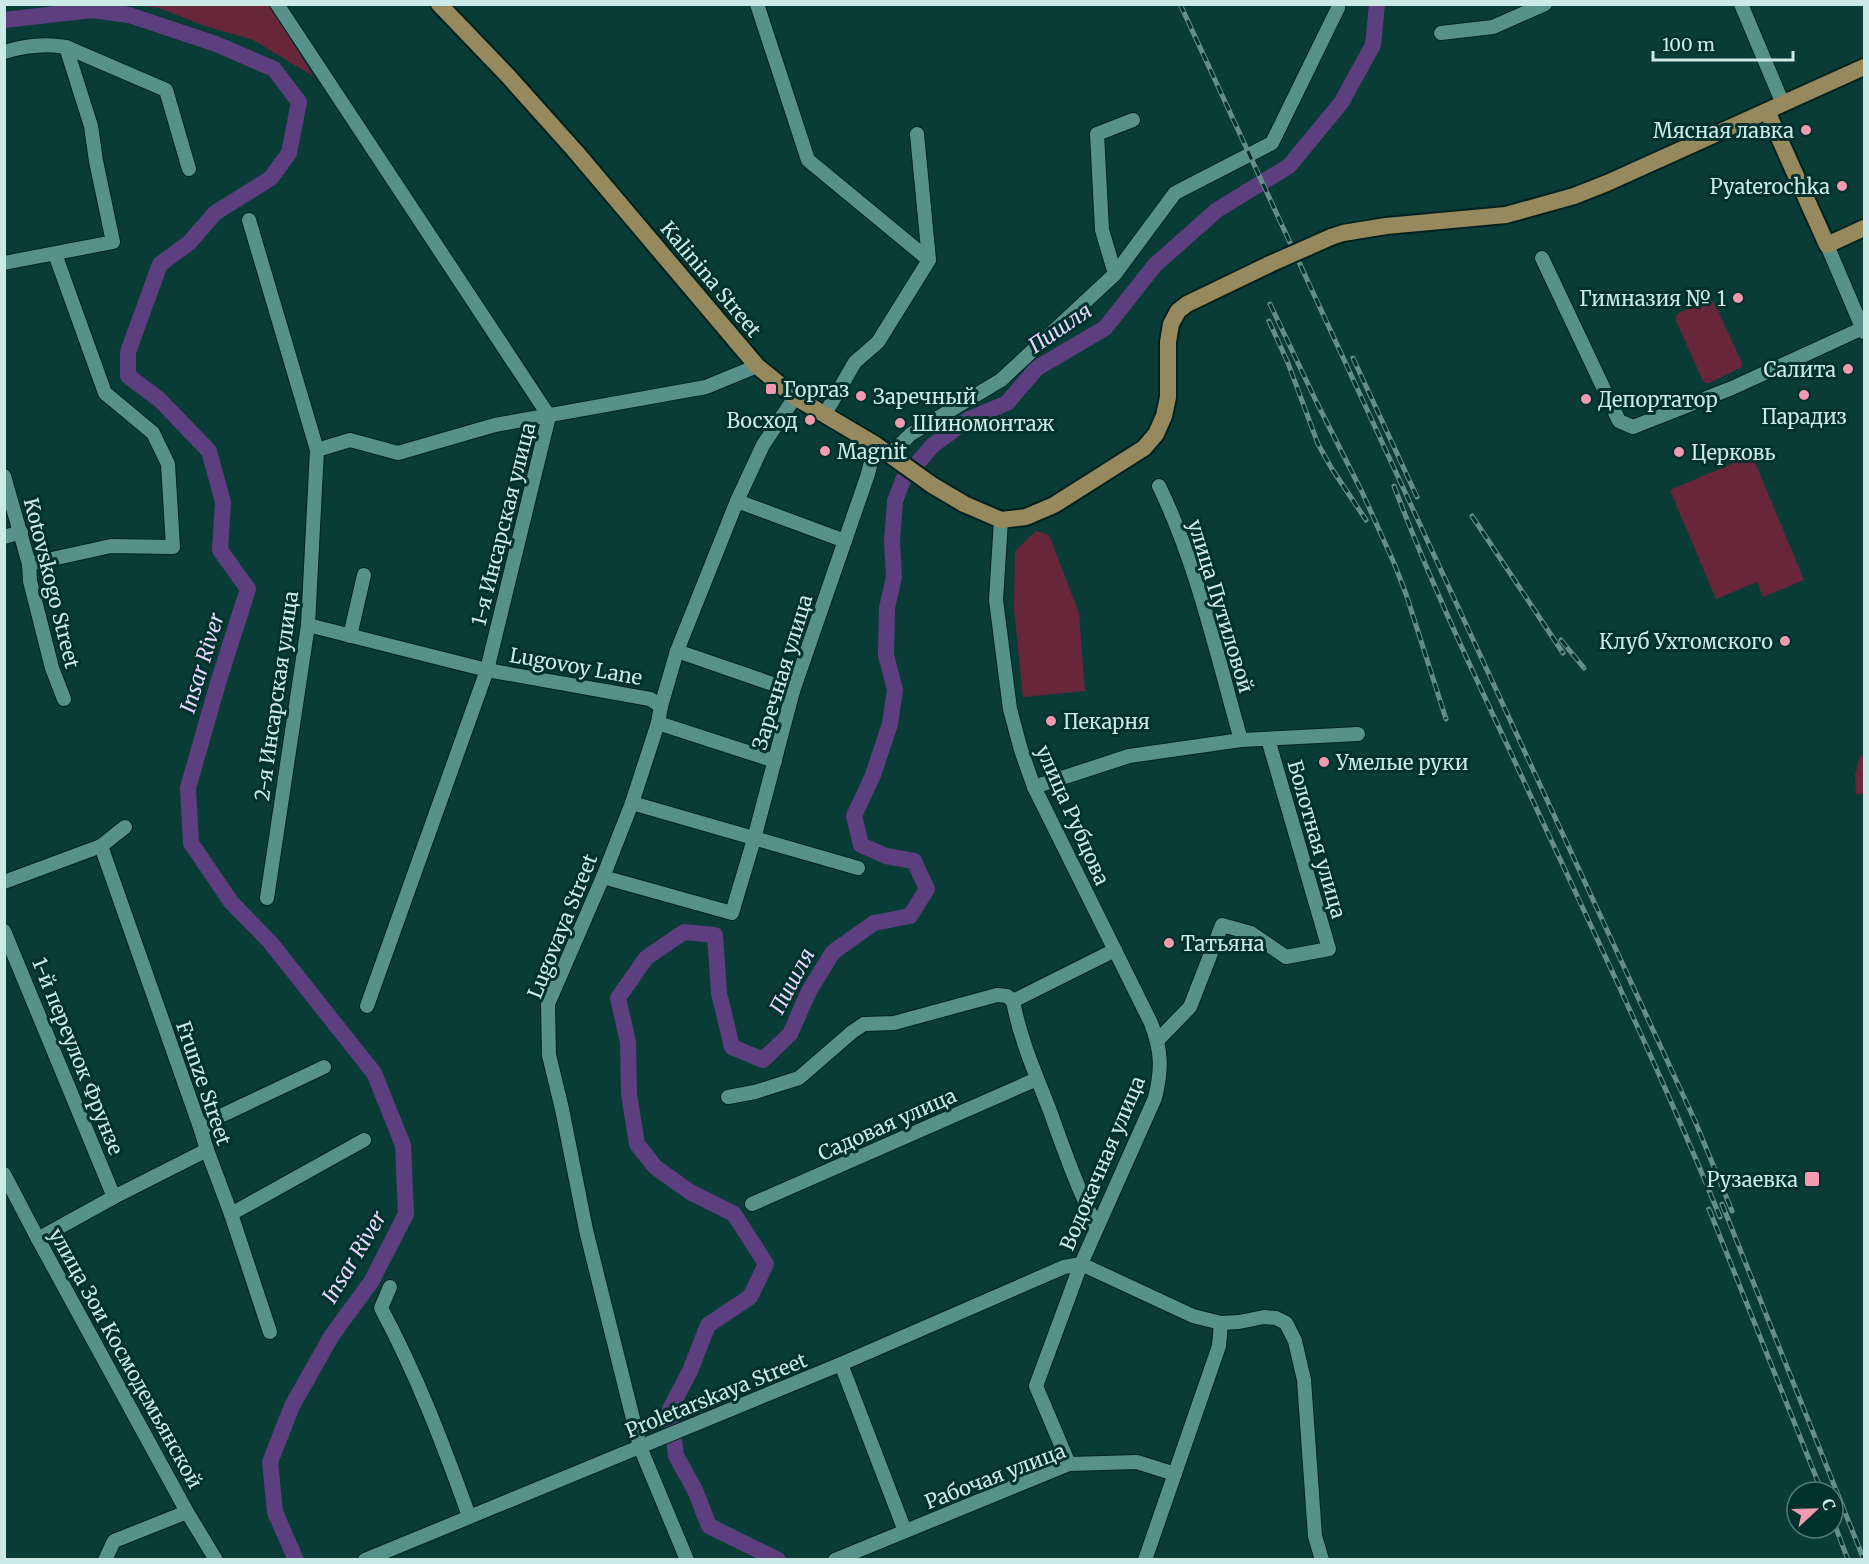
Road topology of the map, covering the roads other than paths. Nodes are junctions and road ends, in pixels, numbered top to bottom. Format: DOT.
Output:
graph roads {
  1 [pos="277,4"];
  2 [pos="439,4"];
  3 [pos="757,4"];
  4 [pos="1741,4"];
  5 [pos="1545,5"];
  6 [pos="1338,6"];
  7 [pos="1441,33"];
  8 [pos="66,47"];
  9 [pos="4,52"];
  10 [pos="1864,67"];
  11 [pos="1783,104"];
  12 [pos="1767,111"];
  13 [pos="1133,120"];
  14 [pos="916,134"];
  15 [pos="189,169"];
  16 [pos="249,220"];
  17 [pos="1864,228"];
  18 [pos="1827,245"];
  19 [pos="55,254"];
  20 [pos="1542,258"];
  21 [pos="929,260"];
  22 [pos="4,263"];
  23 [pos="1115,274"];
  24 [pos="1864,330"];
  25 [pos="757,366"];
  26 [pos="795,397"];
  27 [pos="825,414"];
  28 [pos="549,416"];
  29 [pos="316,450"];
  30 [pos="888,454"];
  31 [pos="4,476"];
  32 [pos="1159,486"];
  33 [pos="737,501"];
  34 [pos="1001,520"];
  35 [pos="21,532"];
  36 [pos="4,537"];
  37 [pos="845,542"];
  38 [pos="29,564"];
  39 [pos="364,574"];
  40 [pos="308,625"];
  41 [pos="350,636"];
  42 [pos="677,651"];
  43 [pos="487,670"];
  44 [pos="793,691"];
  45 [pos="64,699"];
  46 [pos="661,706"];
  47 [pos="658,723"];
  48 [pos="1358,734"];
  49 [pos="1268,739"];
  50 [pos="1241,740"];
  51 [pos="775,761"];
  52 [pos="1034,787"];
  53 [pos="632,803"];
  54 [pos="125,827"];
  55 [pos="754,839"];
  56 [pos="100,846"];
  57 [pos="858,868"];
  58 [pos="603,877"];
  59 [pos="4,882"];
  60 [pos="267,897"];
  61 [pos="4,931"];
  62 [pos="1115,950"];
  63 [pos="1013,1001"];
  64 [pos="367,1005"];
  65 [pos="1158,1040"];
  66 [pos="324,1067"];
  67 [pos="1037,1079"];
  68 [pos="728,1098"];
  69 [pos="201,1130"];
  70 [pos="364,1140"];
  71 [pos="207,1150"];
  72 [pos="4,1174"];
  73 [pos="114,1197"];
  74 [pos="753,1204"];
  75 [pos="231,1214"];
  76 [pos="1097,1227"];
  77 [pos="38,1239"];
  78 [pos="1081,1264"];
  79 [pos="390,1287"];
  80 [pos="1221,1323"];
  81 [pos="270,1332"];
  82 [pos="841,1364"];
  83 [pos="640,1447"];
  84 [pos="1068,1464"];
  85 [pos="1175,1473"];
  86 [pos="187,1512"];
  87 [pos="469,1516"];
  88 [pos="905,1531"];
  89 [pos="105,1560"];
  90 [pos="216,1560"];
  91 [pos="364,1560"];
  92 [pos="687,1560"];
  93 [pos="835,1560"];
  94 [pos="1144,1560"];
  95 [pos="1322,1560"];
  1 -- 28 [label="street, 1-я Инсарская улица"];
  2 -- 25 [label="main road, Kalinina Street"];
  3 -- 21 [label="street"];
  4 -- 11 [label="street"];
  5 -- 7 [label="street"];
  6 -- 23 [label="street"];
  8 -- 9 [label="street"];
  8 -- 15 [label="street"];
  8 -- 19 [label="street"];
  10 -- 11 [label="main road"];
  11 -- 12 [label="main road"];
  12 -- 18 [label="main road"];
  12 -- 34 [label="main road, bridge"];
  13 -- 23 [label="street"];
  14 -- 21 [label="street"];
  16 -- 29 [label="street, 2-я Инсарская улица"];
  17 -- 18 [label="main road"];
  18 -- 24 [label="street"];
  19 -- 22 [label="street"];
  19 -- 38 [label="street"];
  20 -- 24 [label="street"];
  21 -- 27 [label="street"];
  23 -- 30 [label="street"];
  25 -- 26 [label="main road, Kalinina Street"];
  25 -- 28 [label="street"];
  26 -- 27 [label="main road, Kalinina Street"];
  26 -- 33 [label="street, Lugovaya Street"];
  27 -- 30 [label="main road, Kalinina Street"];
  28 -- 29 [label="street"];
  28 -- 43 [label="street, 1-я Инсарская улица"];
  29 -- 40 [label="street, 2-я Инсарская улица"];
  30 -- 34 [label="main road, Kalinina Street"];
  30 -- 37 [label="street, Заречная улица"];
  31 -- 35 [label="street, Kotovskogo Street"];
  32 -- 50 [label="street, улица Путиловой"];
  33 -- 37 [label="street"];
  33 -- 42 [label="street, Lugovaya Street"];
  34 -- 52 [label="street, улица Рубцова"];
  35 -- 36 [label="street"];
  35 -- 38 [label="street, Kotovskogo Street"];
  37 -- 44 [label="street, Заречная улица"];
  38 -- 45 [label="street, Kotovskogo Street"];
  39 -- 41 [label="street"];
  40 -- 41 [label="street, Lugovoy Lane"];
  40 -- 60 [label="street, 2-я Инсарская улица"];
  41 -- 43 [label="street, Lugovoy Lane"];
  42 -- 44 [label="street"];
  42 -- 46 [label="street, Lugovaya Street"];
  43 -- 46 [label="street, Lugovoy Lane"];
  43 -- 64 [label="street, 1-я Инсарская улица"];
  44 -- 51 [label="street, Заречная улица"];
  46 -- 47 [label="street, Lugovaya Street"];
  47 -- 51 [label="street"];
  47 -- 53 [label="street, Lugovaya Street"];
  48 -- 49 [label="street"];
  49 -- 50 [label="street"];
  49 -- 65 [label="street, Болотная улица"];
  50 -- 52 [label="street"];
  51 -- 55 [label="street, Заречная улица"];
  52 -- 62 [label="street, улица Рубцова"];
  53 -- 55 [label="street"];
  53 -- 58 [label="street, Lugovaya Street"];
  54 -- 56 [label="street"];
  55 -- 57 [label="street"];
  55 -- 58 [label="street, Заречная улица"];
  56 -- 59 [label="street"];
  56 -- 69 [label="street, Frunze Street"];
  58 -- 83 [label="street, Lugovaya Street"];
  61 -- 73 [label="street, 1-й переулок Фрунзе"];
  62 -- 63 [label="street"];
  62 -- 65 [label="street, улица Рубцова"];
  63 -- 67 [label="street"];
  63 -- 68 [label="street"];
  65 -- 76 [label="street, Водокачная улица"];
  66 -- 69 [label="street"];
  67 -- 74 [label="street, Садовая улица"];
  67 -- 76 [label="street"];
  69 -- 71 [label="street, Frunze Street"];
  70 -- 75 [label="street"];
  71 -- 73 [label="street"];
  71 -- 75 [label="street, Frunze Street"];
  72 -- 77 [label="street, улица Зои Космодемьянской"];
  73 -- 77 [label="street"];
  75 -- 81 [label="street, Frunze Street"];
  76 -- 78 [label="street, Водокачная улица"];
  77 -- 86 [label="street, улица Зои Космодемьянской"];
  78 -- 80 [label="street"];
  78 -- 82 [label="street, Proletarskaya Street"];
  78 -- 84 [label="street, Водокачная улица"];
  79 -- 87 [label="street"];
  80 -- 85 [label="street"];
  80 -- 95 [label="street"];
  82 -- 83 [label="street, Proletarskaya Street"];
  82 -- 88 [label="street"];
  83 -- 87 [label="street, Proletarskaya Street"];
  83 -- 92 [label="street, Lugovaya Street"];
  84 -- 85 [label="street, Рабочая улица"];
  84 -- 88 [label="street, Рабочая улица"];
  85 -- 94 [label="street"];
  86 -- 89 [label="street"];
  86 -- 90 [label="street, улица Зои Космодемьянской"];
  87 -- 91 [label="street, Proletarskaya Street"];
  88 -- 93 [label="street, Рабочая улица"];
}
